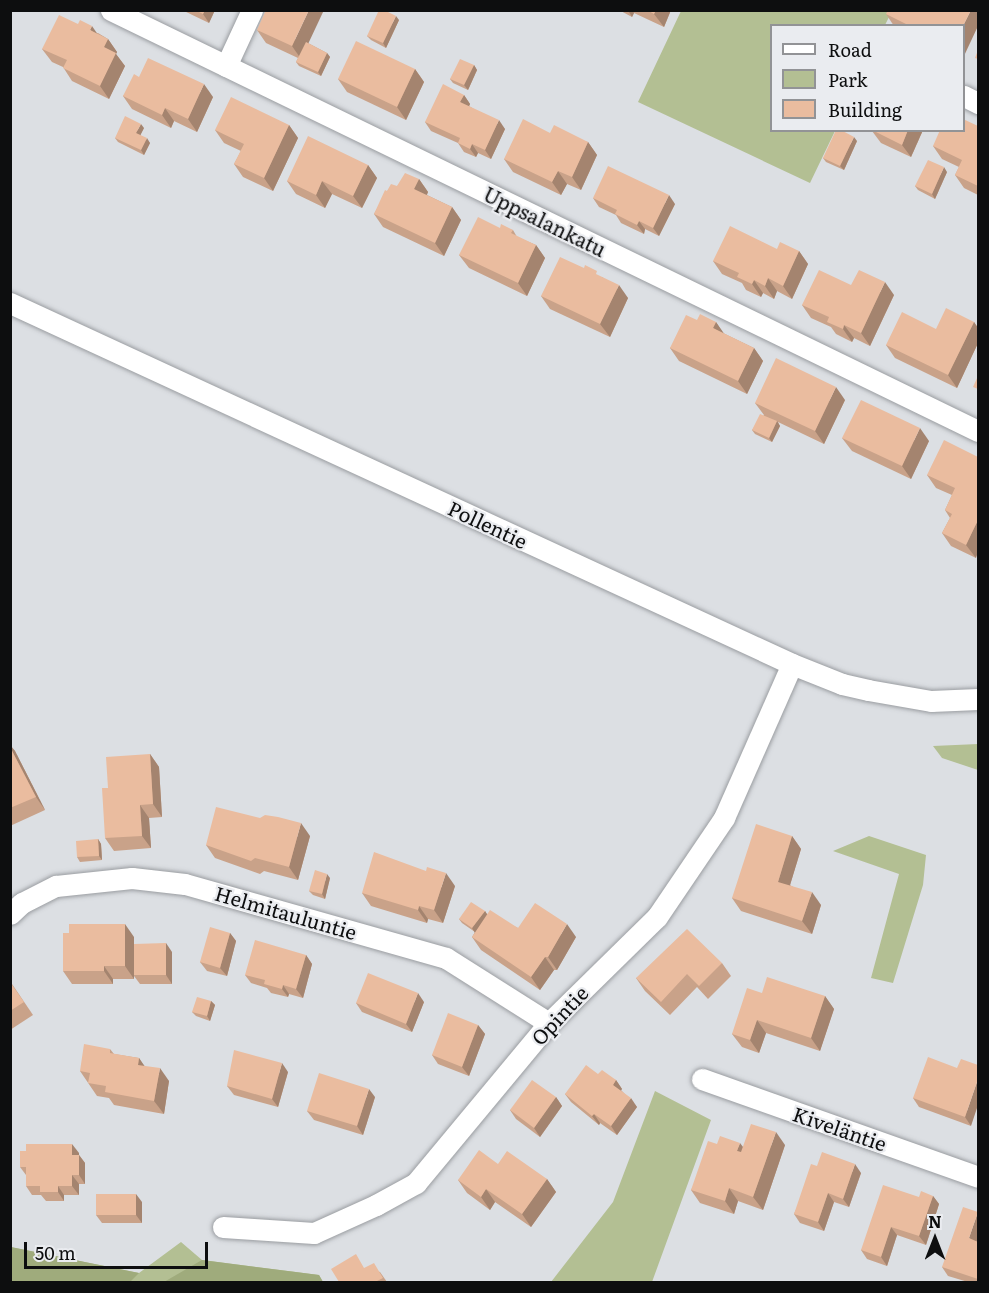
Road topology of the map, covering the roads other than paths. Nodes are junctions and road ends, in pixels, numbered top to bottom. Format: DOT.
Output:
graph roads {
  1 [pos="111,10"];
  2 [pos="252,10"];
  3 [pos="226,66"];
  4 [pos="10,303"];
  5 [pos="978,431"];
  6 [pos="792,664"];
  7 [pos="978,699"];
  8 [pos="10,914"];
  9 [pos="549,1023"];
  10 [pos="702,1079"];
  11 [pos="978,1177"];
  12 [pos="223,1227"];
  1 -- 3 [label="street, Uppsalankatu"];
  2 -- 3 [label="street"];
  3 -- 5 [label="street, Uppsalankatu"];
  4 -- 6 [label="street, Pollentie"];
  6 -- 7 [label="street, Pollentie"];
  6 -- 9 [label="street, Opintie"];
  8 -- 9 [label="street, Helmitauluntie"];
  9 -- 12 [label="street, Opintie"];
  10 -- 11 [label="street, Kiveläntie"];
}
